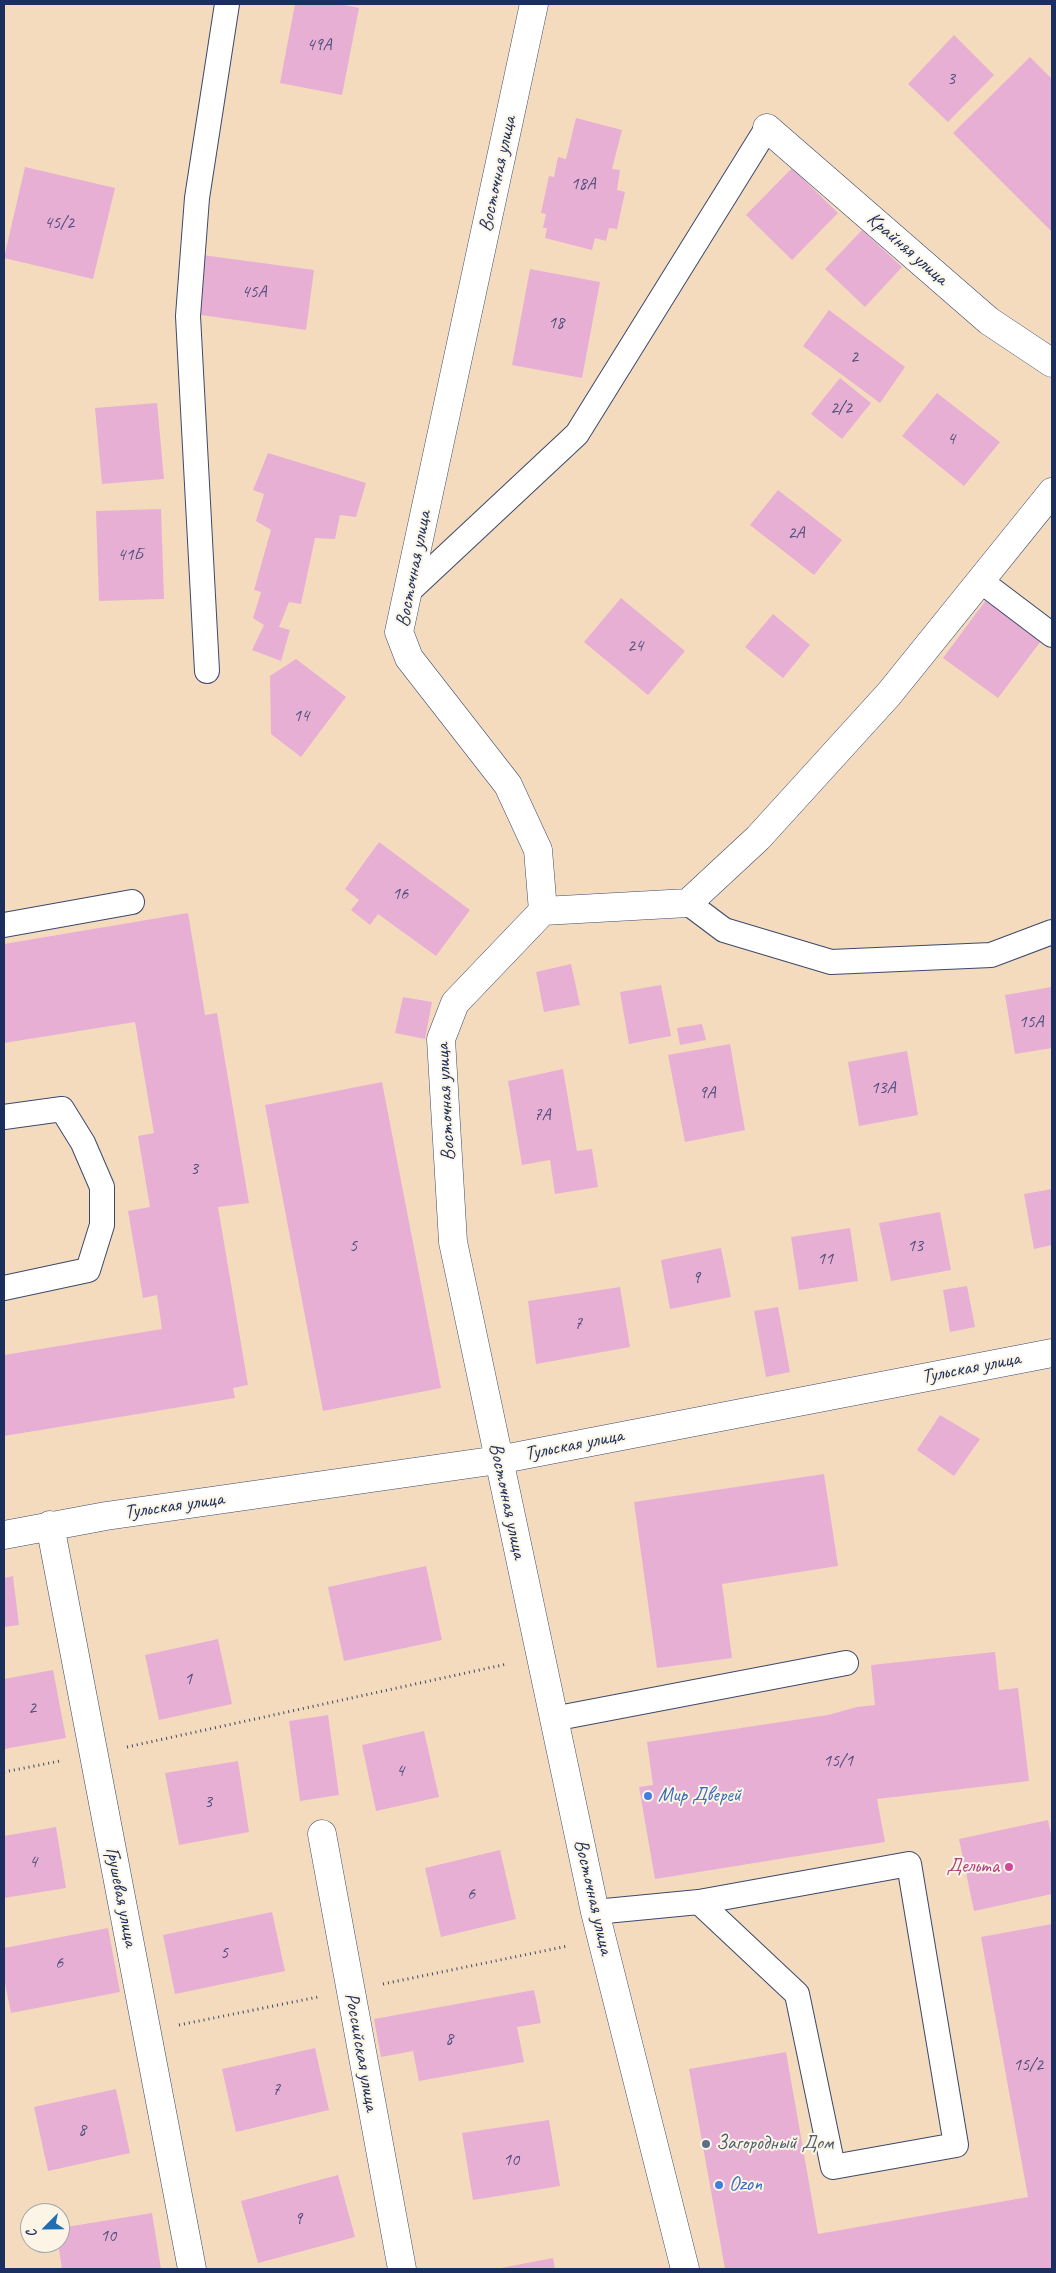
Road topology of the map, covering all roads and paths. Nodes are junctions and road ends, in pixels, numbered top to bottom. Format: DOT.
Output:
graph roads {
  1 [pos="227,4"];
  2 [pos="534,4"];
  3 [pos="767,128"];
  4 [pos="1052,363"];
  5 [pos="1052,492"];
  6 [pos="982,582"];
  7 [pos="408,592"];
  8 [pos="1052,635"];
  9 [pos="207,670"];
  10 [pos="132,902"];
  11 [pos="688,903"];
  12 [pos="543,911"];
  13 [pos="4,925"];
  14 [pos="1052,932"];
  15 [pos="4,1117"];
  16 [pos="4,1288"];
  17 [pos="1052,1352"];
  18 [pos="498,1460"];
  19 [pos="50,1525"];
  20 [pos="4,1535"];
  21 [pos="540,1656"];
  22 [pos="846,1663"];
  23 [pos="553,1719"];
  24 [pos="94,1754"];
  25 [pos="4,1772"];
  26 [pos="322,1834"];
  27 [pos="699,1902"];
  28 [pos="595,1912"];
  29 [pos="192,2269"];
  30 [pos="402,2269"];
  31 [pos="685,2269"];
  1 -- 9 [label="lane"];
  2 -- 7 [label="street, Восточная улица"];
  3 -- 4 [label="street, Крайняя улица"];
  3 -- 7 [label="lane"];
  5 -- 6 [label="street"];
  6 -- 8 [label="lane"];
  6 -- 11 [label="street"];
  7 -- 12 [label="street, Восточная улица"];
  10 -- 13 [label="lane"];
  11 -- 12 [label="street"];
  11 -- 14 [label="lane"];
  12 -- 18 [label="street, Восточная улица"];
  15 -- 16 [label="lane"];
  17 -- 18 [label="street, Тульская улица"];
  18 -- 19 [label="street, Тульская улица"];
  18 -- 21 [label="street, Восточная улица"];
  19 -- 20 [label="street, Тульская улица"];
  19 -- 24 [label="street, Грушевая улица"];
  21 -- 23 [label="street, Восточная улица"];
  21 -- 24 [label="path"];
  22 -- 23 [label="lane"];
  23 -- 28 [label="street, Восточная улица"];
  24 -- 25 [label="path"];
  24 -- 29 [label="street, Грушевая улица"];
  26 -- 30 [label="street, Российская улица"];
  27 -- 27 [label="lane"];
  27 -- 28 [label="lane"];
  28 -- 31 [label="street, Восточная улица"];
}
